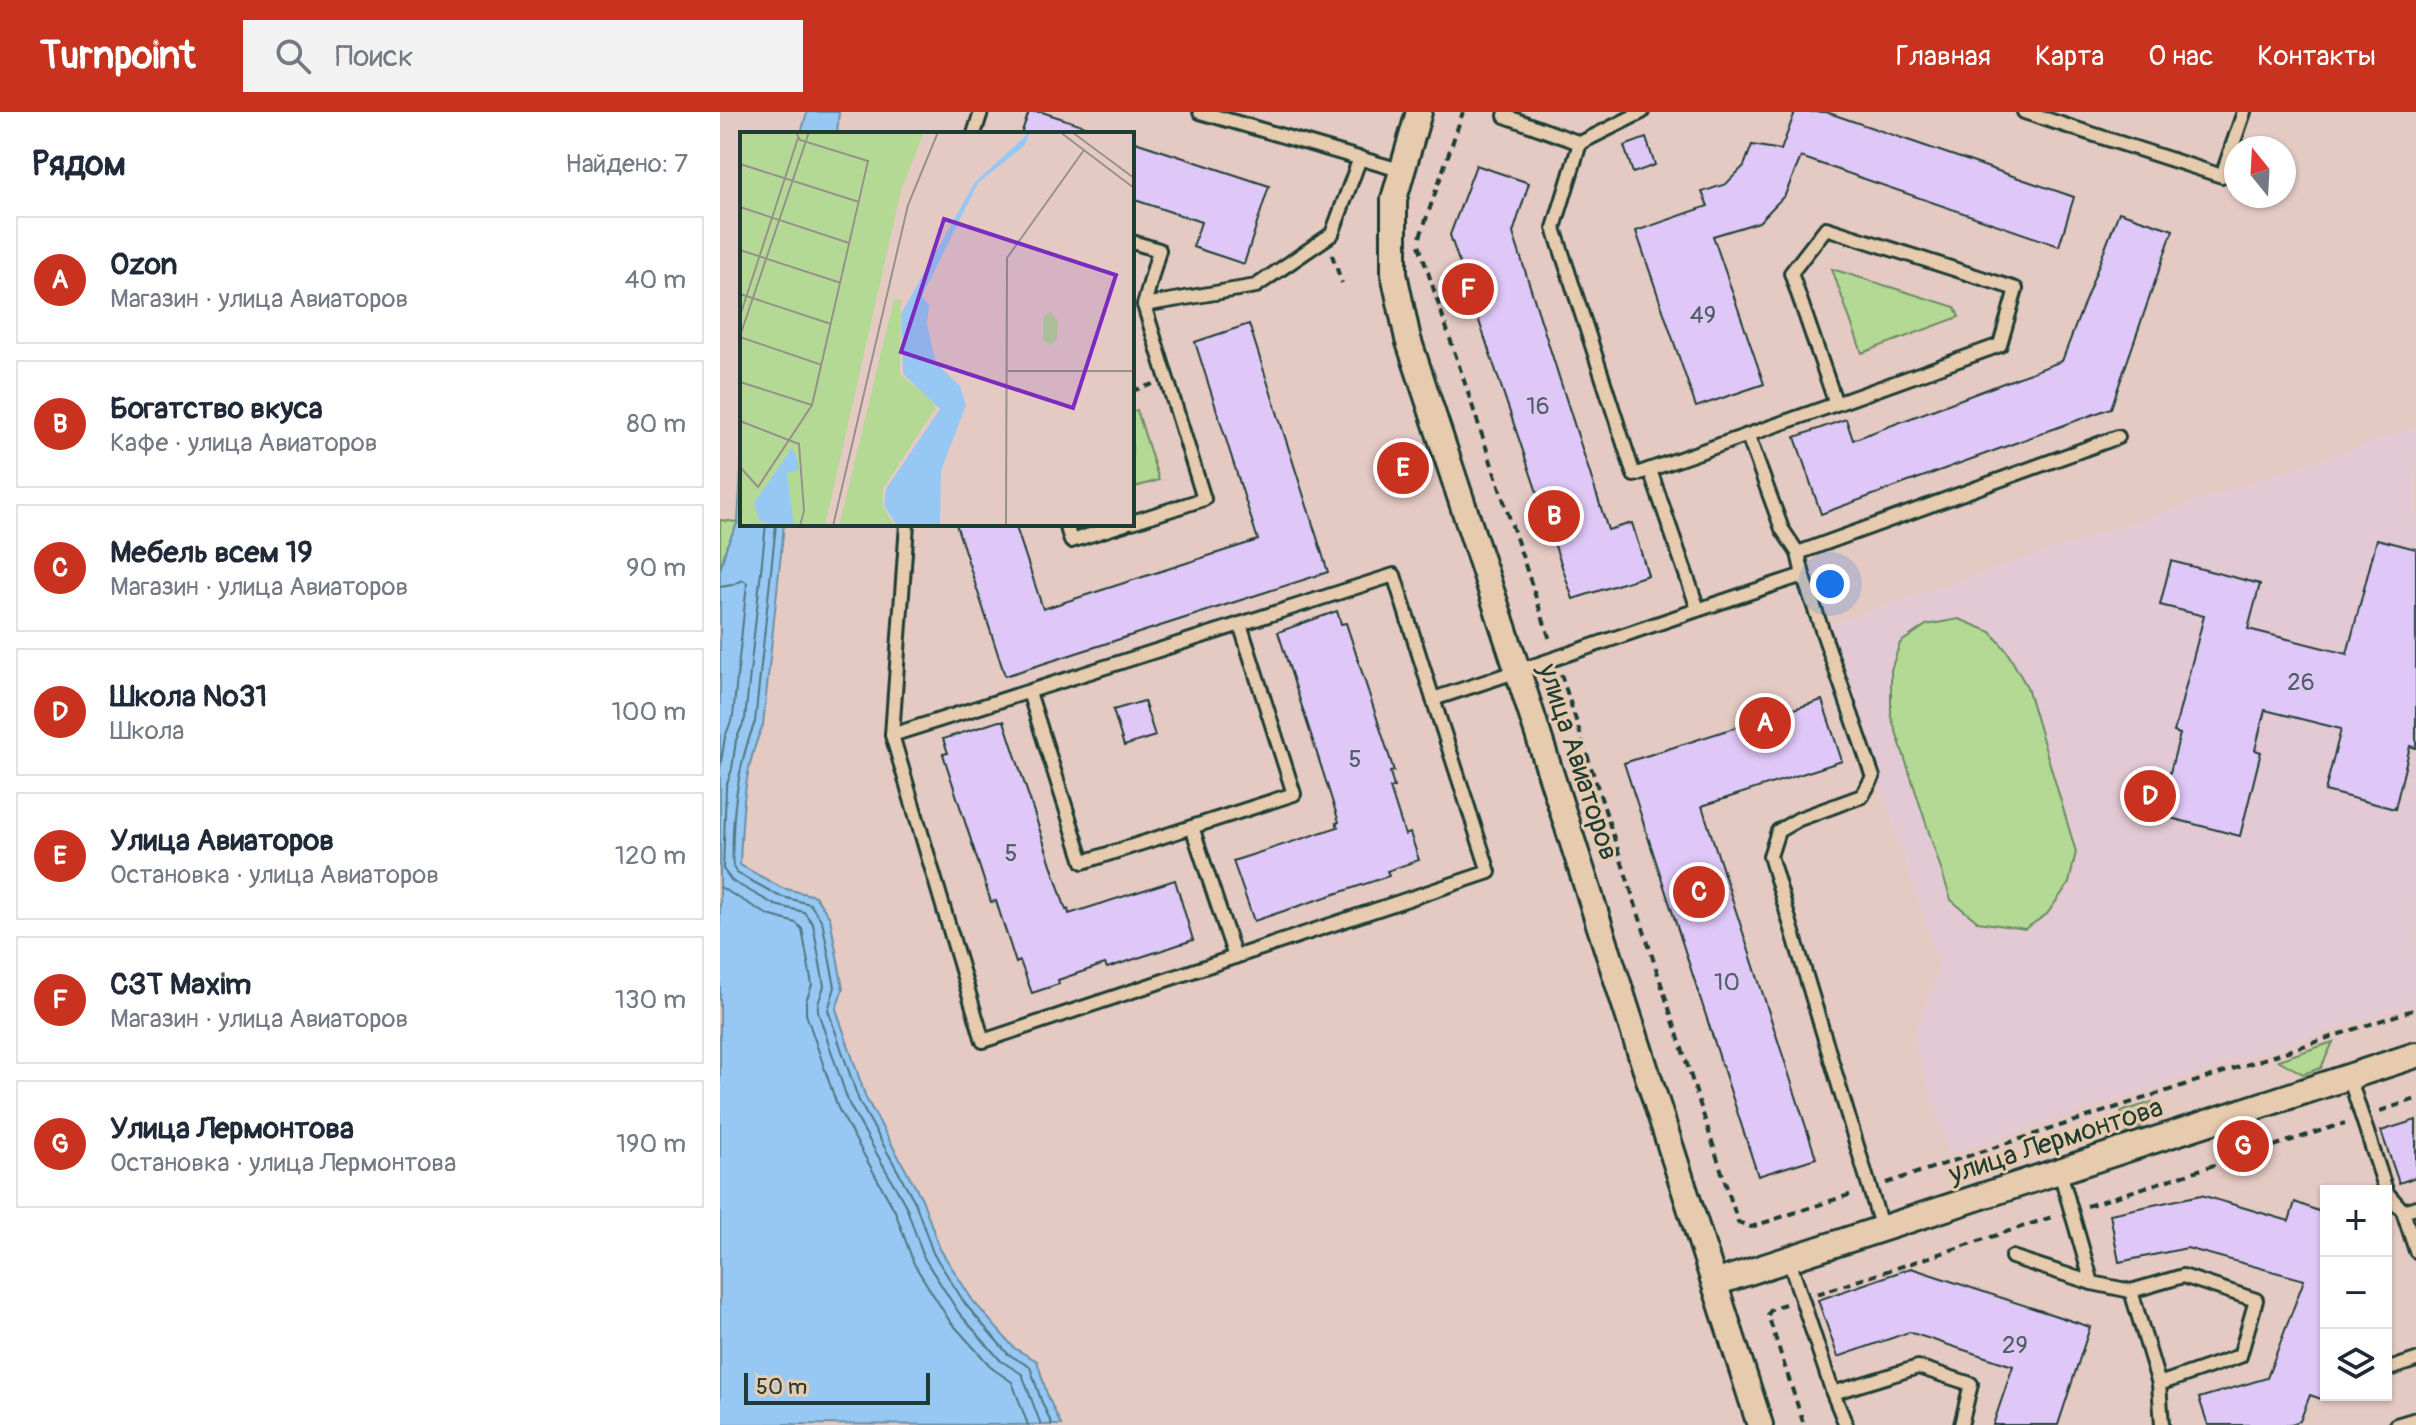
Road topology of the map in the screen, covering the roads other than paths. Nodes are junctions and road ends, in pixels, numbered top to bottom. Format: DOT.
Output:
graph roads {
  1 [pos="981,112"];
  2 [pos="1200,112"];
  3 [pos="1419,112"];
  4 [pos="1506,112"];
  5 [pos="2024,112"];
  6 [pos="2244,112"];
  7 [pos="1638,113"];
  8 [pos="975,132"];
  9 [pos="1580,143"];
  10 [pos="1360,158"];
  11 [pos="1400,170"];
  12 [pos="1134,243"];
  13 [pos="1144,305"];
  14 [pos="1836,404"];
  15 [pos="1748,436"];
  16 [pos="2118,437"];
  17 [pos="1650,470"];
  18 [pos="1134,521"];
  19 [pos="907,526"];
  20 [pos="1067,526"];
  21 [pos="1119,526"];
  22 [pos="1798,553"];
  23 [pos="1803,575"];
  24 [pos="1698,609"];
  25 [pos="1240,624"];
  26 [pos="1518,672"];
  27 [pos="1029,692"];
  28 [pos="1433,699"];
  29 [pos="892,735"];
  30 [pos="1192,827"];
  31 [pos="1235,957"];
  32 [pos="2416,1055"];
  33 [pos="2349,1077"];
  34 [pos="2060,1172"];
  35 [pos="2410,1209"];
  36 [pos="1882,1229"];
  37 [pos="2416,1251"];
  38 [pos="2012,1257"];
  39 [pos="1789,1260"];
  40 [pos="1715,1283"];
  41 [pos="2092,1283"];
  42 [pos="2131,1291"];
  43 [pos="2416,1360"];
  44 [pos="2392,1368"];
  45 [pos="2159,1384"];
  46 [pos="1833,1393"];
  47 [pos="2416,1419"];
  48 [pos="1760,1425"];
  49 [pos="1846,1425"];
  50 [pos="1961,1425"];
  51 [pos="2162,1425"];
  52 [pos="2396,1425"];
  1 -- 8 [label="lane"];
  2 -- 10 [label="lane"];
  3 -- 11 [label="street, улица Авиаторов"];
  4 -- 9 [label="lane"];
  5 -- 6 [label="lane"];
  7 -- 9 [label="lane"];
  9 -- 17 [label="lane"];
  10 -- 11 [label="lane"];
  10 -- 13 [label="lane"];
  11 -- 26 [label="street, улица Авиаторов"];
  12 -- 13 [label="lane"];
  13 -- 18 [label="lane"];
  14 -- 14 [label="lane"];
  14 -- 15 [label="lane"];
  15 -- 17 [label="lane"];
  15 -- 22 [label="lane"];
  16 -- 22 [label="lane"];
  17 -- 24 [label="lane"];
  19 -- 29 [label="lane"];
  20 -- 21 [label="lane"];
  22 -- 23 [label="lane"];
  23 -- 24 [label="lane"];
  23 -- 36 [label="lane"];
  24 -- 26 [label="lane"];
  25 -- 27 [label="lane"];
  25 -- 28 [label="lane"];
  25 -- 30 [label="lane"];
  26 -- 28 [label="lane"];
  26 -- 40 [label="street, улица Авиаторов"];
  27 -- 29 [label="lane"];
  27 -- 30 [label="lane"];
  28 -- 31 [label="lane"];
  29 -- 31 [label="lane"];
  30 -- 31 [label="lane"];
  32 -- 33 [label="street, улица Лермонтова"];
  33 -- 34 [label="street, улица Лермонтова"];
  33 -- 35 [label="lane"];
  34 -- 36 [label="street, улица Лермонтова"];
  34 -- 41 [label="lane"];
  35 -- 37 [label="lane"];
  36 -- 39 [label="street, улица Лермонтова"];
  38 -- 41 [label="lane"];
  39 -- 40 [label="street, улица Лермонтова"];
  39 -- 46 [label="lane"];
  40 -- 48 [label="street, улица Авиаторов"];
  41 -- 42 [label="lane"];
  42 -- 45 [label="lane"];
  42 -- 45 [label="lane"];
  43 -- 44 [label="lane"];
  45 -- 51 [label="lane"];
  46 -- 49 [label="lane"];
  46 -- 50 [label="lane"];
  47 -- 52 [label="lane"];
}
